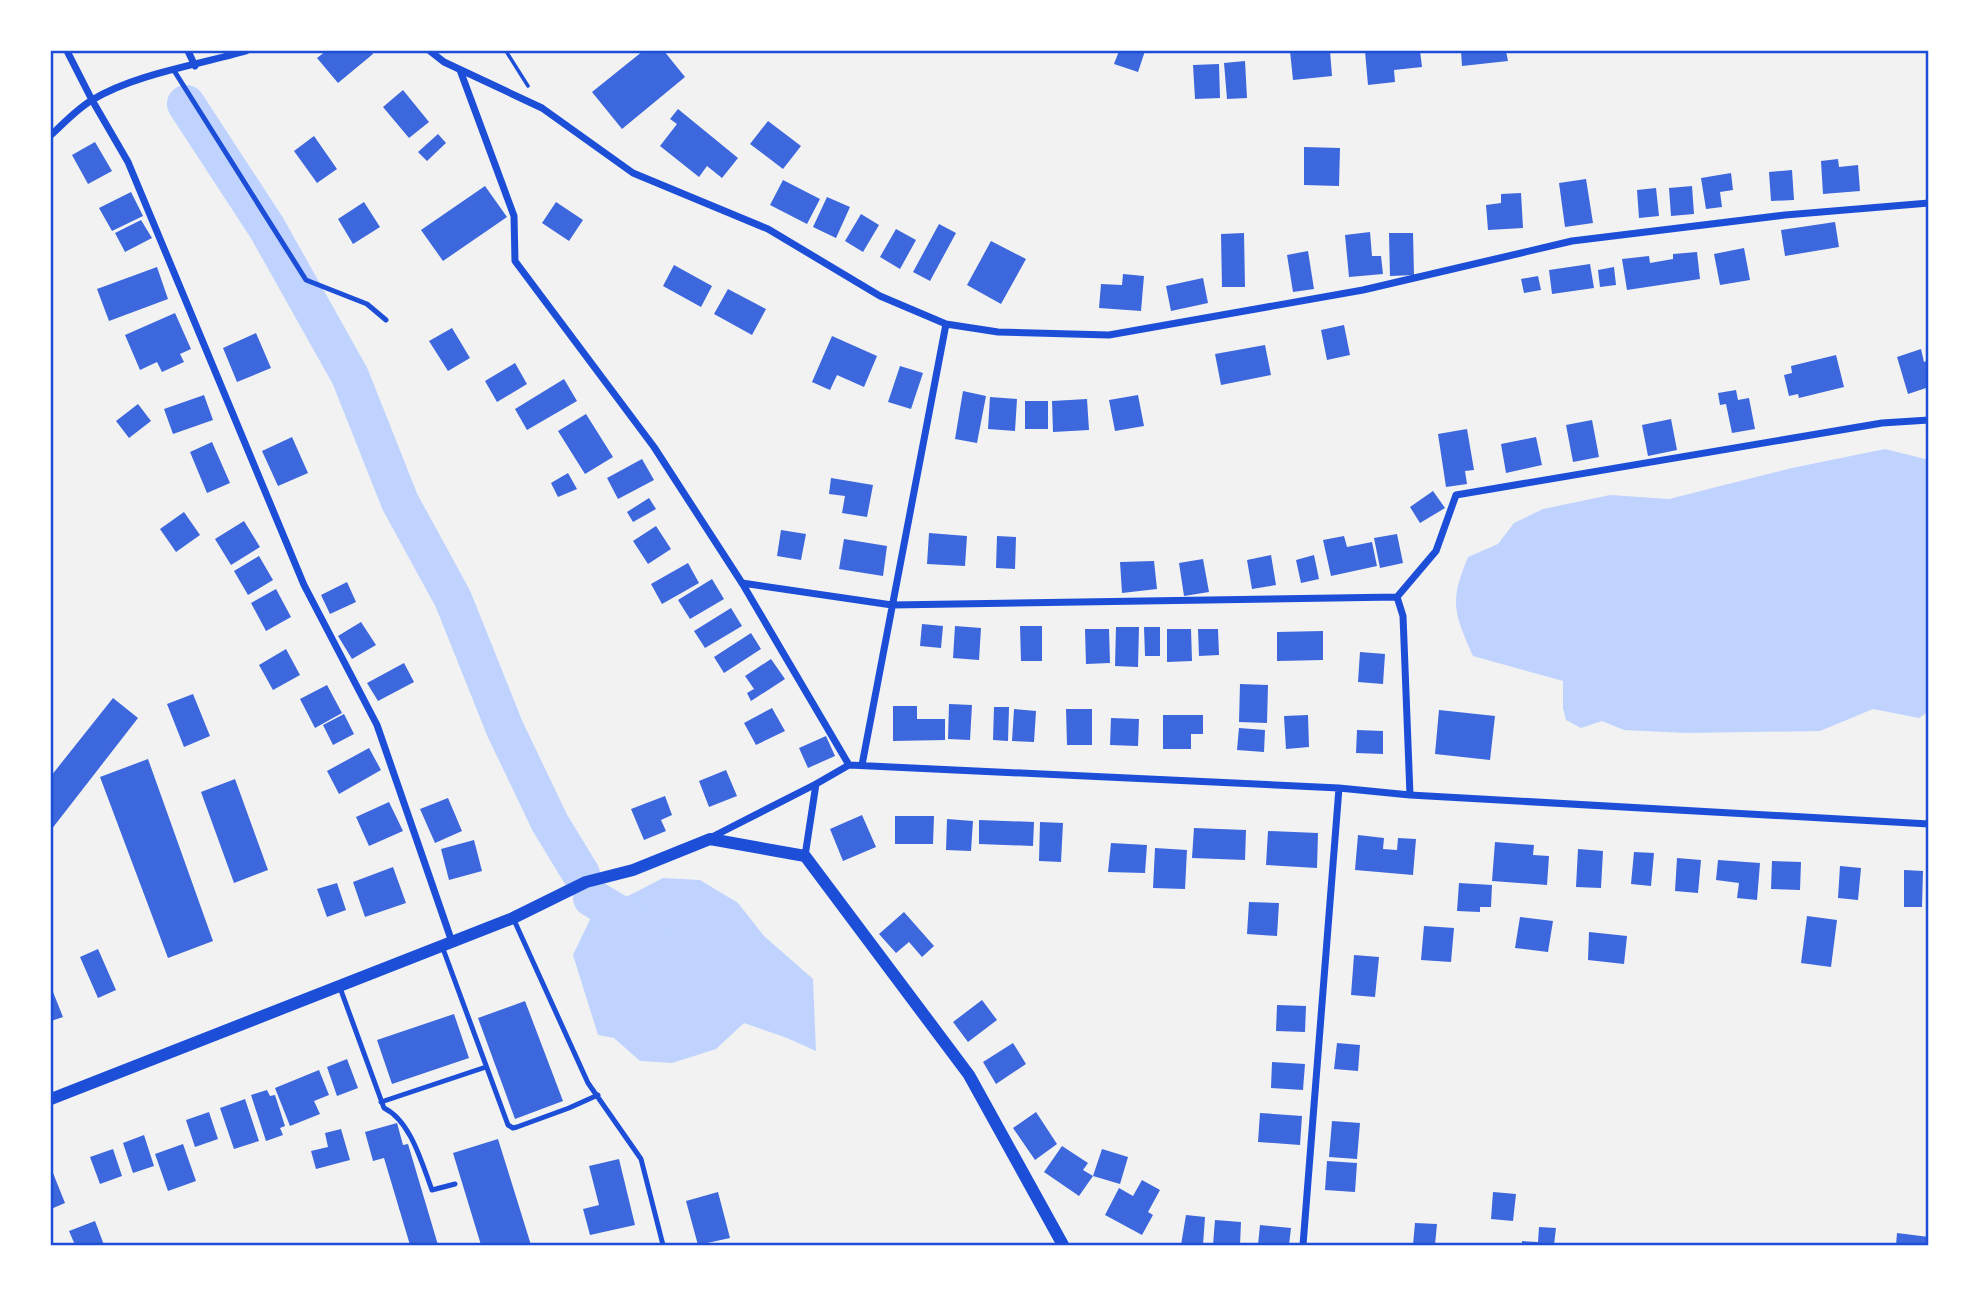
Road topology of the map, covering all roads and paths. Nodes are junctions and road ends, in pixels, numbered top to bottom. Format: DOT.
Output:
graph roads {
  1 [pos="67,51"];
  2 [pos="188,51"];
  3 [pos="246,51"];
  4 [pos="430,51"];
  5 [pos="506,51"];
  6 [pos="195,66"];
  7 [pos="173,69"];
  8 [pos="460,69"];
  9 [pos="92,100"];
  10 [pos="542,108"];
  11 [pos="51,135"];
  12 [pos="1929,204"];
  13 [pos="386,320"];
  14 [pos="946,324"];
  15 [pos="1929,421"];
  16 [pos="742,583"];
  17 [pos="1397,597"];
  18 [pos="892,606"];
  19 [pos="849,765"];
  20 [pos="862,765"];
  21 [pos="816,784"];
  22 [pos="1339,788"];
  23 [pos="1410,795"];
  24 [pos="1929,824"];
  25 [pos="710,839"];
  26 [pos="805,856"];
  27 [pos="513,918"];
  28 [pos="447,944"];
  29 [pos="340,985"];
  30 [pos="486,1067"];
  31 [pos="598,1095"];
  32 [pos="51,1099"];
  33 [pos="382,1102"];
  34 [pos="455,1184"];
  35 [pos="663,1245"];
  36 [pos="1063,1245"];
  37 [pos="1303,1245"];
  1 -- 9 [label="street"];
  2 -- 6 [label="street"];
  3 -- 6 [label="street"];
  4 -- 8 [label="street"];
  5 -- 10 [label="path"];
  6 -- 7 [label="street"];
  7 -- 9 [label="street"];
  7 -- 13 [label="lane"];
  8 -- 10 [label="street"];
  8 -- 16 [label="street"];
  9 -- 11 [label="street"];
  9 -- 28 [label="street"];
  10 -- 14 [label="street"];
  12 -- 14 [label="street"];
  14 -- 18 [label="street"];
  15 -- 17 [label="street"];
  16 -- 18 [label="street"];
  16 -- 19 [label="street"];
  17 -- 18 [label="street"];
  17 -- 23 [label="street"];
  18 -- 20 [label="street"];
  19 -- 20 [label="street"];
  19 -- 21 [label="street"];
  20 -- 22 [label="street"];
  21 -- 25 [label="street"];
  21 -- 26 [label="street"];
  22 -- 23 [label="street"];
  22 -- 37 [label="street"];
  23 -- 24 [label="street"];
  25 -- 26 [label="street"];
  25 -- 27 [label="street"];
  26 -- 36 [label="street"];
  27 -- 28 [label="street"];
  27 -- 31 [label="lane"];
  28 -- 29 [label="street"];
  28 -- 30 [label="lane"];
  29 -- 32 [label="street"];
  29 -- 33 [label="lane"];
  30 -- 31 [label="lane"];
  30 -- 33 [label="lane"];
  31 -- 35 [label="lane"];
  33 -- 34 [label="lane"];
}
